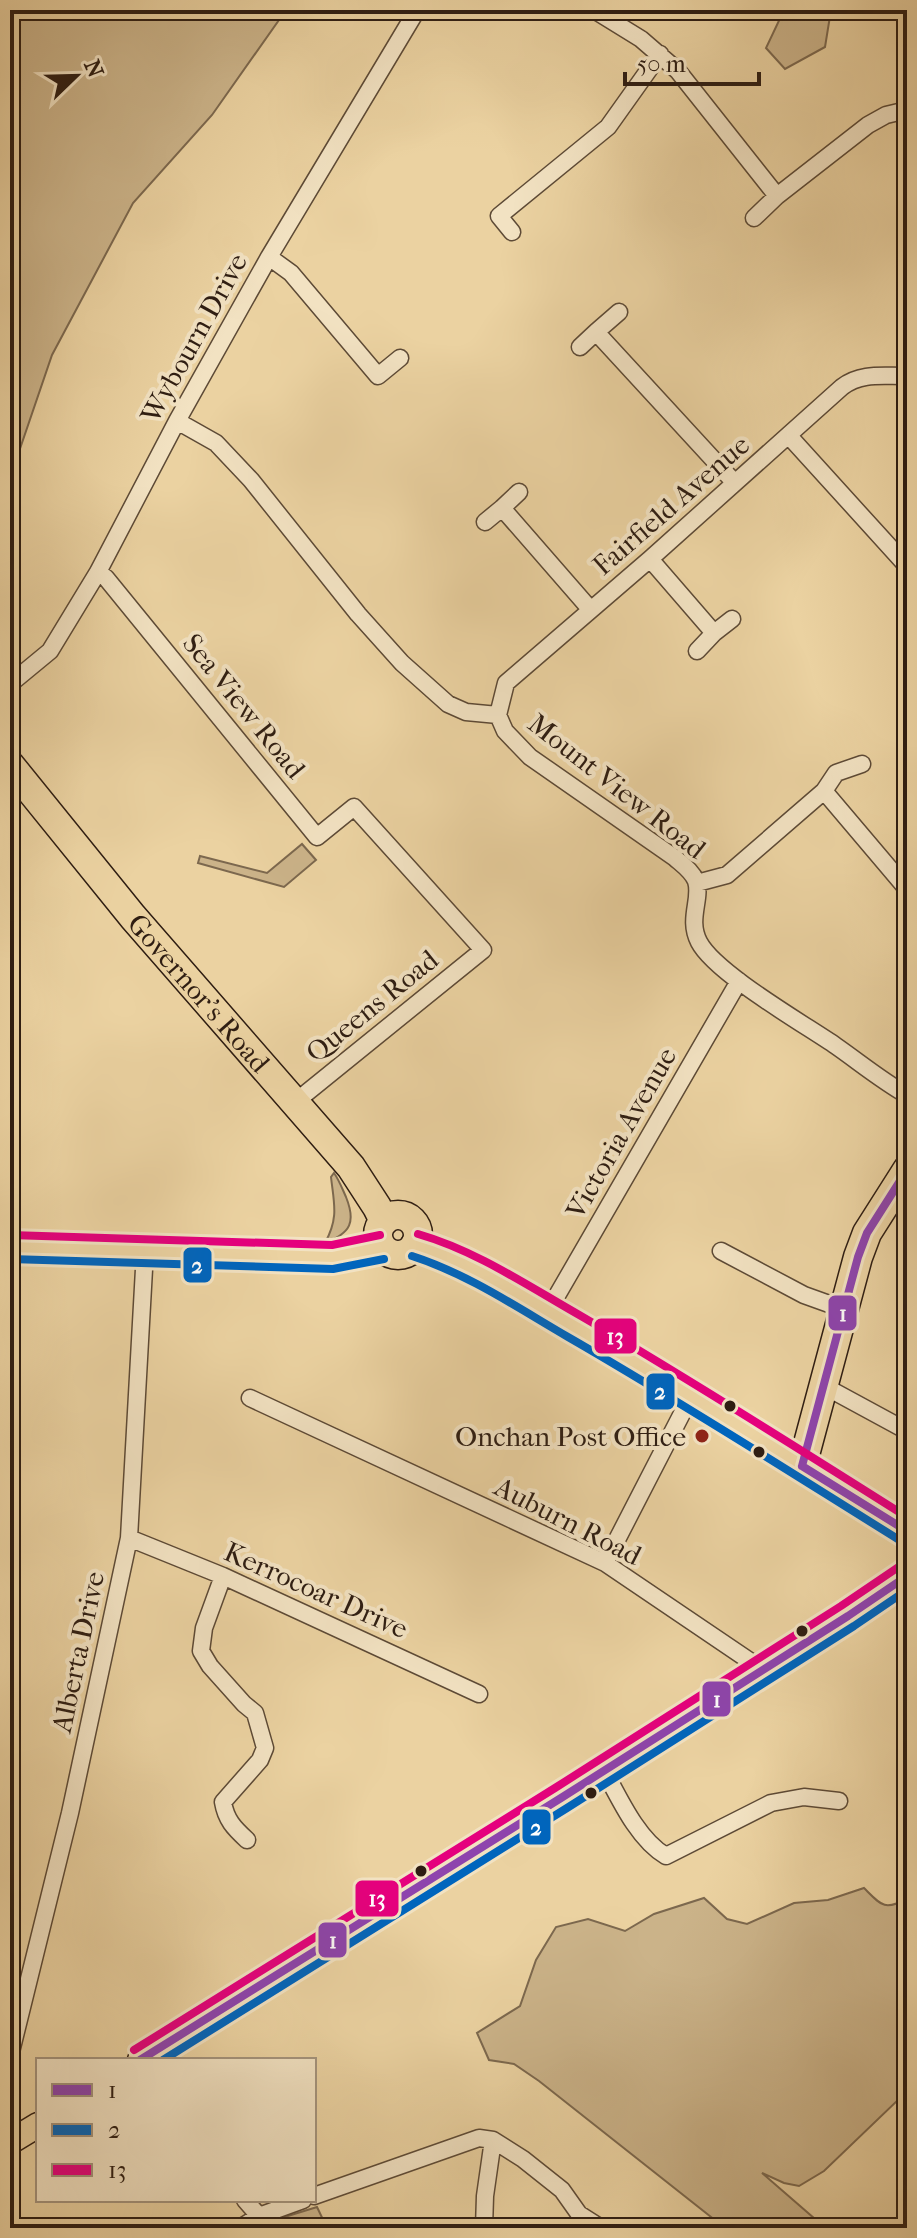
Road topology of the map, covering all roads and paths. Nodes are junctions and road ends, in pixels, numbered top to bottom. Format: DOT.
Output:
graph roads {
  1 [pos="417,10"];
  2 [pos="594,10"];
  3 [pos="660,54"];
  4 [pos="907,110"];
  5 [pos="777,196"];
  6 [pos="754,218"];
  7 [pos="512,232"];
  8 [pos="269,257"];
  9 [pos="619,312"];
  10 [pos="596,332"];
  11 [pos="580,347"];
  12 [pos="400,358"];
  13 [pos="907,373"];
  14 [pos="177,421"];
  15 [pos="789,436"];
  16 [pos="734,482"];
  17 [pos="519,492"];
  18 [pos="502,508"];
  19 [pos="485,522"];
  20 [pos="650,559"];
  21 [pos="907,566"];
  22 [pos="98,572"];
  23 [pos="590,609"];
  24 [pos="732,619"];
  25 [pos="714,633"];
  26 [pos="697,651"];
  27 [pos="10,684"];
  28 [pos="498,715"];
  29 [pos="862,764"];
  30 [pos="10,765"];
  31 [pos="824,791"];
  32 [pos="697,883"];
  33 [pos="907,889"];
  34 [pos="483,950"];
  35 [pos="739,981"];
  36 [pos="907,1095"];
  37 [pos="294,1103"];
  38 [pos="904,1182"];
  39 [pos="383,1234"];
  40 [pos="10,1247"];
  41 [pos="145,1251"];
  42 [pos="721,1251"];
  43 [pos="843,1309"];
  44 [pos="548,1311"];
  45 [pos="824,1386"];
  46 [pos="691,1396"];
  47 [pos="250,1398"];
  48 [pos="907,1431"];
  49 [pos="802,1466"];
  50 [pos="907,1531"];
  51 [pos="129,1538"];
  52 [pos="605,1563"];
  53 [pos="223,1576"];
  54 [pos="907,1576"];
  55 [pos="763,1670"];
  56 [pos="479,1694"];
  57 [pos="604,1770"];
  58 [pos="839,1801"];
  59 [pos="247,1840"];
  60 [pos="10,2056"];
  61 [pos="143,2058"];
  62 [pos="36,2126"];
  63 [pos="493,2140"];
  64 [pos="10,2142"];
  65 [pos="316,2195"];
  66 [pos="247,2202"];
  67 [pos="298,2202"];
  68 [pos="259,2216"];
  69 [pos="240,2228"];
  70 [pos="484,2228"];
  71 [pos="601,2228"];
  1 -- 8 [label="street, Wybourn Drive"];
  2 -- 3 [label="street"];
  3 -- 5 [label="street"];
  3 -- 7 [label="street"];
  4 -- 5 [label="street"];
  5 -- 6 [label="street"];
  8 -- 12 [label="street"];
  8 -- 14 [label="street, Wybourn Drive"];
  9 -- 10 [label="street"];
  10 -- 11 [label="street"];
  10 -- 16 [label="street"];
  13 -- 15 [label="street, Fairfield Avenue"];
  14 -- 22 [label="street, Wybourn Drive"];
  14 -- 28 [label="street, Mount View Road"];
  15 -- 16 [label="street, Fairfield Avenue"];
  15 -- 21 [label="street"];
  16 -- 20 [label="street, Fairfield Avenue"];
  17 -- 18 [label="street"];
  18 -- 19 [label="street"];
  18 -- 23 [label="street"];
  20 -- 23 [label="street, Fairfield Avenue"];
  20 -- 25 [label="street"];
  22 -- 27 [label="street, Wybourn Drive"];
  22 -- 34 [label="street, Sea View Road"];
  23 -- 28 [label="street, Fairfield Avenue"];
  24 -- 25 [label="street"];
  25 -- 26 [label="street"];
  28 -- 32 [label="street, Mount View Road"];
  29 -- 31 [label="street"];
  30 -- 37 [label="highway, Governor's Road"];
  31 -- 32 [label="street"];
  31 -- 33 [label="street"];
  32 -- 35 [label="street, Mount View Road"];
  34 -- 37 [label="street, Queens Road"];
  35 -- 36 [label="street, Mount View Road"];
  35 -- 44 [label="street, Victoria Avenue"];
  37 -- 39 [label="highway, Governor's Road"];
  38 -- 43 [label="highway"];
  39 -- 41 [label="main road"];
  39 -- 44 [label="highway"];
  40 -- 41 [label="main road"];
  41 -- 51 [label="street, Alberta Drive"];
  42 -- 43 [label="street"];
  43 -- 45 [label="highway"];
  44 -- 46 [label="highway"];
  45 -- 48 [label="street"];
  45 -- 49 [label="highway"];
  46 -- 49 [label="highway"];
  46 -- 52 [label="street"];
  47 -- 52 [label="street, Auburn Road"];
  49 -- 50 [label="highway"];
  51 -- 53 [label="street, Kerrocoar Drive"];
  51 -- 60 [label="street, Alberta Drive"];
  52 -- 55 [label="street, Auburn Road"];
  53 -- 56 [label="street, Kerrocoar Drive"];
  53 -- 59 [label="street"];
  54 -- 55 [label="main road"];
  55 -- 57 [label="main road"];
  57 -- 58 [label="street"];
  57 -- 61 [label="main road"];
  62 -- 64 [label="main road"];
  63 -- 65 [label="street"];
  63 -- 70 [label="street"];
  63 -- 71 [label="street"];
  66 -- 68 [label="street"];
  67 -- 68 [label="street"];
  68 -- 69 [label="street"];
}
